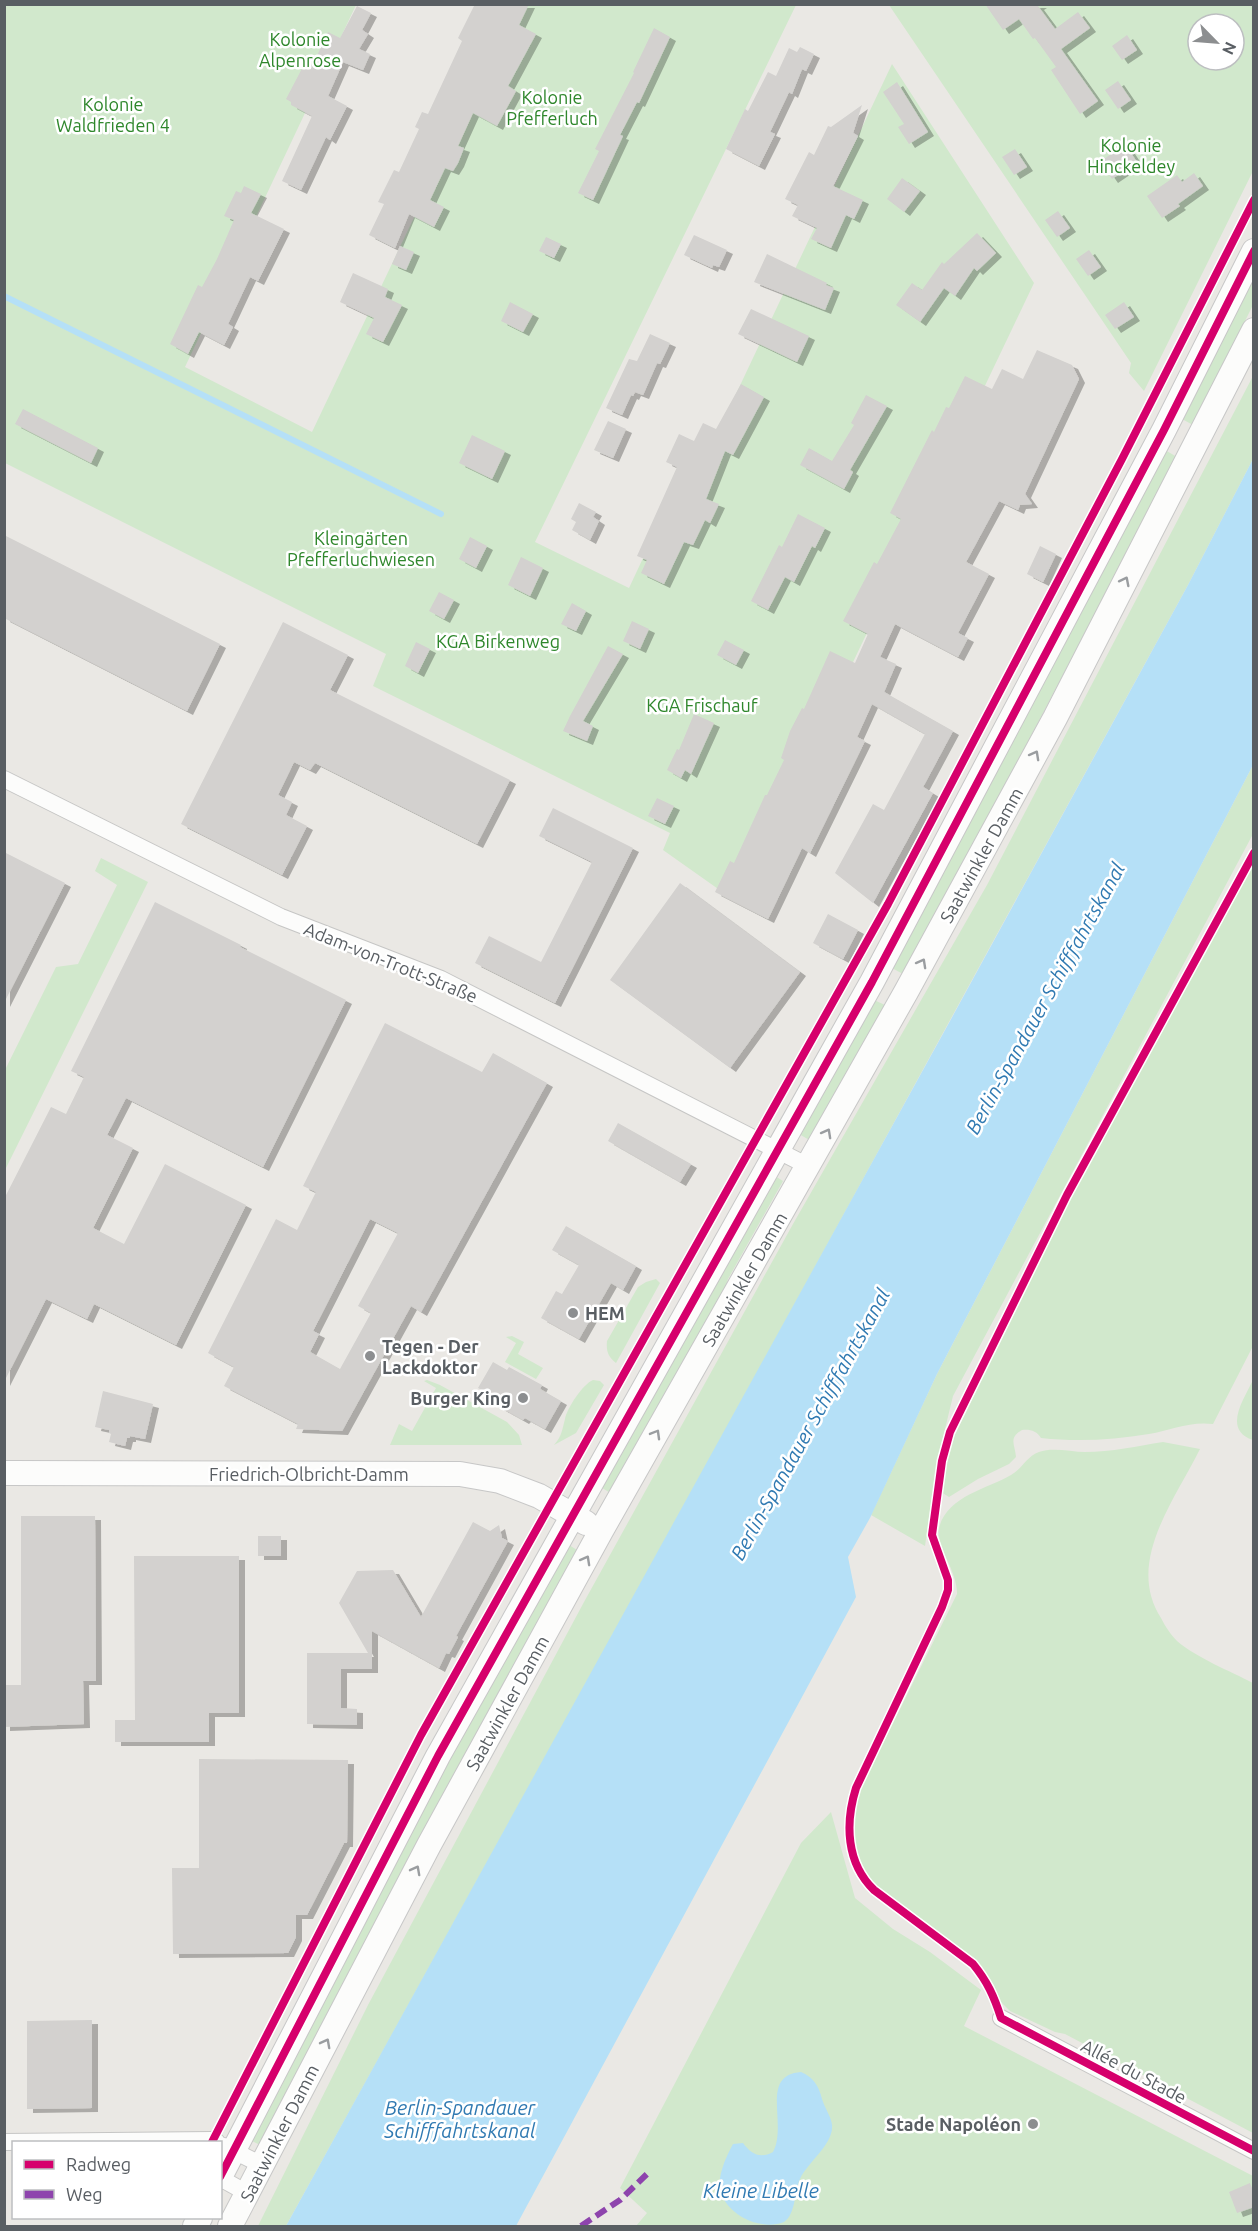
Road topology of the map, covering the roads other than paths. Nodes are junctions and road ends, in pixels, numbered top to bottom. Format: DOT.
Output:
graph roads {
  1 [pos="1254,251"];
  2 [pos="1254,330"];
  3 [pos="4,779"];
  4 [pos="778,1150"];
  5 [pos="808,1166"];
  6 [pos="4,1473"];
  7 [pos="573,1515"];
  8 [pos="601,1531"];
  9 [pos="1000,2018"];
  10 [pos="182,2141"];
  11 [pos="215,2141"];
  12 [pos="224,2146"];
  13 [pos="1254,2151"];
  14 [pos="222,2162"];
  15 [pos="262,2165"];
  16 [pos="222,2179"];
  17 [pos="247,2193"];
  18 [pos="230,2226"];
  1 -- 4 [label="main road, Saatwinkler Damm"];
  5 -- 2 [label="main road, Saatwinkler Damm, one-way"];
  3 -- 4 [label="street, Adam-von-Trott-Straße"];
  4 -- 5 [label="street, Adam-von-Trott-Straße"];
  4 -- 7 [label="main road, Saatwinkler Damm"];
  8 -- 5 [label="main road, Saatwinkler Damm, one-way"];
  6 -- 7 [label="main road, Friedrich-Olbricht-Damm"];
  7 -- 8 [label="main road, Friedrich-Olbricht-Damm"];
  7 -- 12 [label="main road, Saatwinkler Damm"];
  15 -- 8 [label="main road, Saatwinkler Damm, one-way"];
  9 -- 13 [label="street, Allée du Stade"];
  10 -- 11 [label="street"];
  12 -- 14 [label="main road, Saatwinkler Damm"];
  12 -- 15 [label="street"];
  15 -- 17 [label="main road, Saatwinkler Damm"];
  16 -- 17 [label="street"];
  17 -- 18 [label="main road, Saatwinkler Damm"];
}
